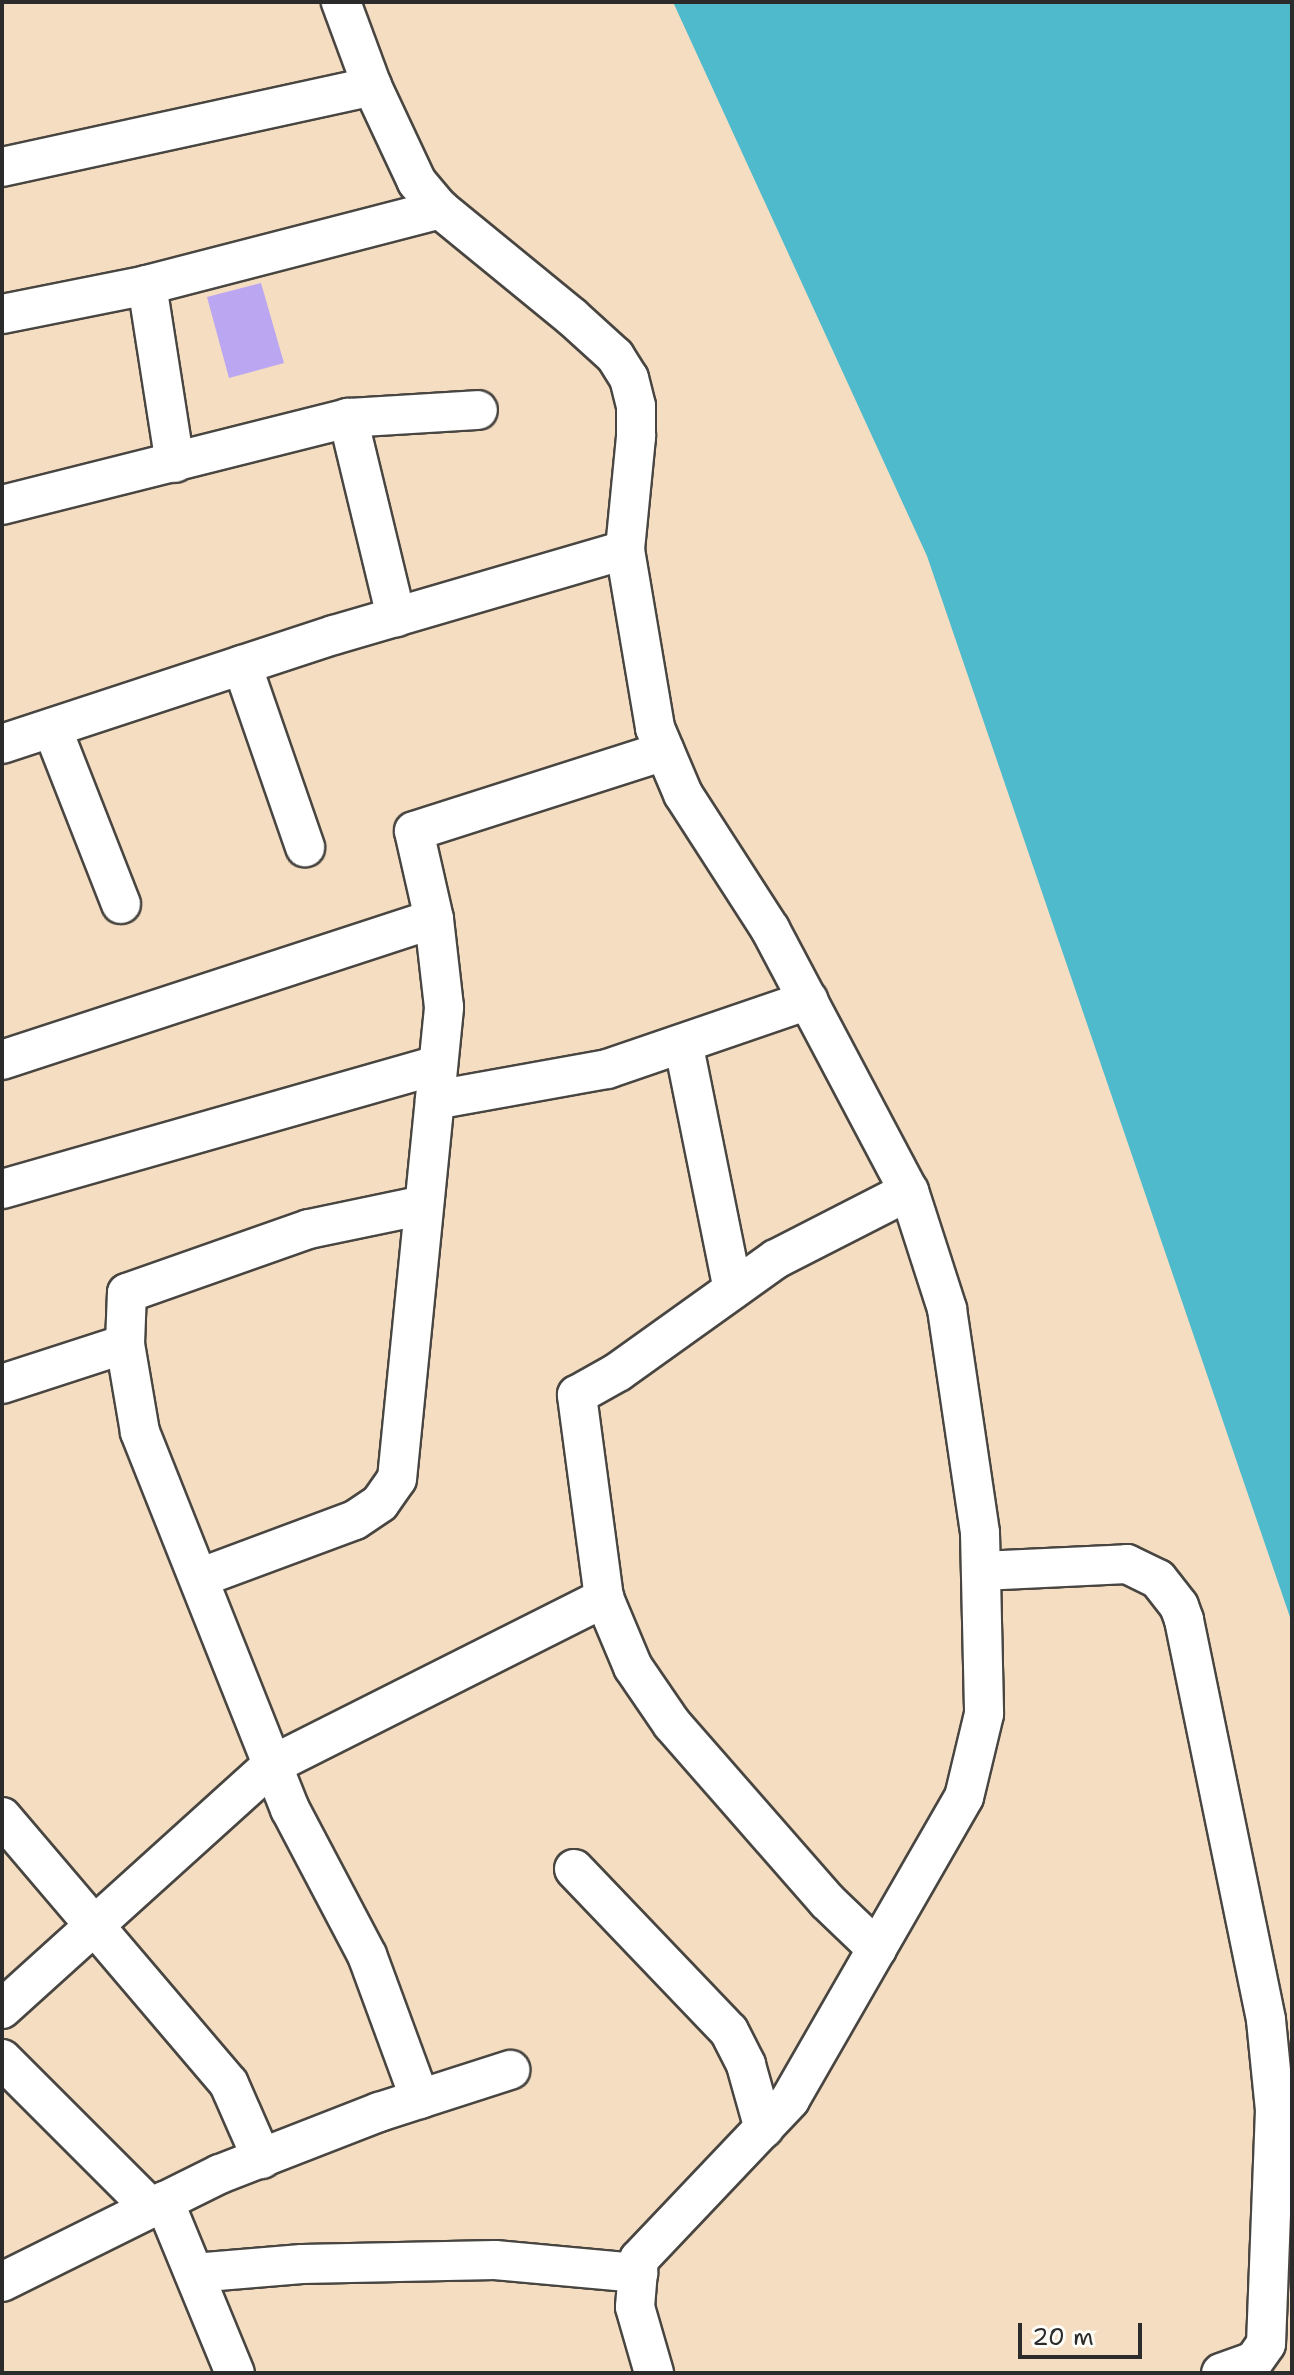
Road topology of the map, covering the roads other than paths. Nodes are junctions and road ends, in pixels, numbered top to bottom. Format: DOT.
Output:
graph roads {
  1 [pos="341,2"];
  2 [pos="372,86"];
  3 [pos="2,167"];
  4 [pos="440,209"];
  5 [pos="147,285"];
  6 [pos="2,314"];
  7 [pos="478,410"];
  8 [pos="348,418"];
  9 [pos="175,463"];
  10 [pos="2,505"];
  11 [pos="625,550"];
  12 [pos="396,617"];
  13 [pos="242,665"];
  14 [pos="52,728"];
  15 [pos="2,744"];
  16 [pos="665,751"];
  17 [pos="305,847"];
  18 [pos="121,904"];
  19 [pos="434,919"];
  20 [pos="808,1000"];
  21 [pos="684,1047"];
  22 [pos="2,1060"];
  23 [pos="436,1082"];
  24 [pos="2,1189"];
  25 [pos="909,1191"];
  26 [pos="424,1205"];
  27 [pos="733,1289"];
  28 [pos="125,1344"];
  29 [pos="2,1384"];
  30 [pos="981,1571"];
  31 [pos="199,1578"];
  32 [pos="604,1598"];
  33 [pos="272,1765"];
  34 [pos="2,1817"];
  35 [pos="574,1869"];
  36 [pos="96,1926"];
  37 [pos="877,1949"];
  38 [pos="2,2009"];
  39 [pos="2,2059"];
  40 [pos="510,2070"];
  41 [pos="420,2099"];
  42 [pos="764,2129"];
  43 [pos="262,2159"];
  44 [pos="157,2204"];
  45 [pos="194,2273"];
  46 [pos="638,2273"];
  47 [pos="2,2282"];
  48 [pos="235,2373"];
  49 [pos="654,2373"];
  50 [pos="1221,2373"];
  1 -- 2 [label="street"];
  2 -- 3 [label="street"];
  2 -- 4 [label="street"];
  4 -- 5 [label="street"];
  4 -- 11 [label="street"];
  5 -- 6 [label="street"];
  5 -- 9 [label="street"];
  7 -- 8 [label="street"];
  8 -- 9 [label="street"];
  8 -- 12 [label="street"];
  9 -- 10 [label="street"];
  11 -- 12 [label="street"];
  11 -- 16 [label="street"];
  12 -- 13 [label="street"];
  13 -- 14 [label="street"];
  13 -- 17 [label="street"];
  14 -- 15 [label="street"];
  14 -- 18 [label="street"];
  16 -- 19 [label="street"];
  16 -- 20 [label="street"];
  19 -- 22 [label="street"];
  19 -- 23 [label="street"];
  20 -- 21 [label="street"];
  20 -- 25 [label="street"];
  21 -- 23 [label="street"];
  21 -- 27 [label="street"];
  23 -- 24 [label="street"];
  23 -- 26 [label="street"];
  25 -- 27 [label="street"];
  25 -- 30 [label="street"];
  26 -- 28 [label="street"];
  26 -- 31 [label="street"];
  27 -- 32 [label="street"];
  28 -- 29 [label="street"];
  28 -- 31 [label="street"];
  30 -- 37 [label="street"];
  30 -- 50 [label="street"];
  31 -- 33 [label="street"];
  32 -- 33 [label="street"];
  32 -- 37 [label="street"];
  33 -- 36 [label="street"];
  33 -- 41 [label="street"];
  34 -- 36 [label="street"];
  35 -- 42 [label="street"];
  36 -- 38 [label="street"];
  36 -- 43 [label="street"];
  37 -- 42 [label="street"];
  39 -- 44 [label="street"];
  40 -- 41 [label="street"];
  41 -- 43 [label="street"];
  42 -- 46 [label="street"];
  43 -- 44 [label="street"];
  44 -- 45 [label="street"];
  44 -- 47 [label="street"];
  45 -- 46 [label="street"];
  45 -- 48 [label="street"];
  46 -- 49 [label="street"];
}
